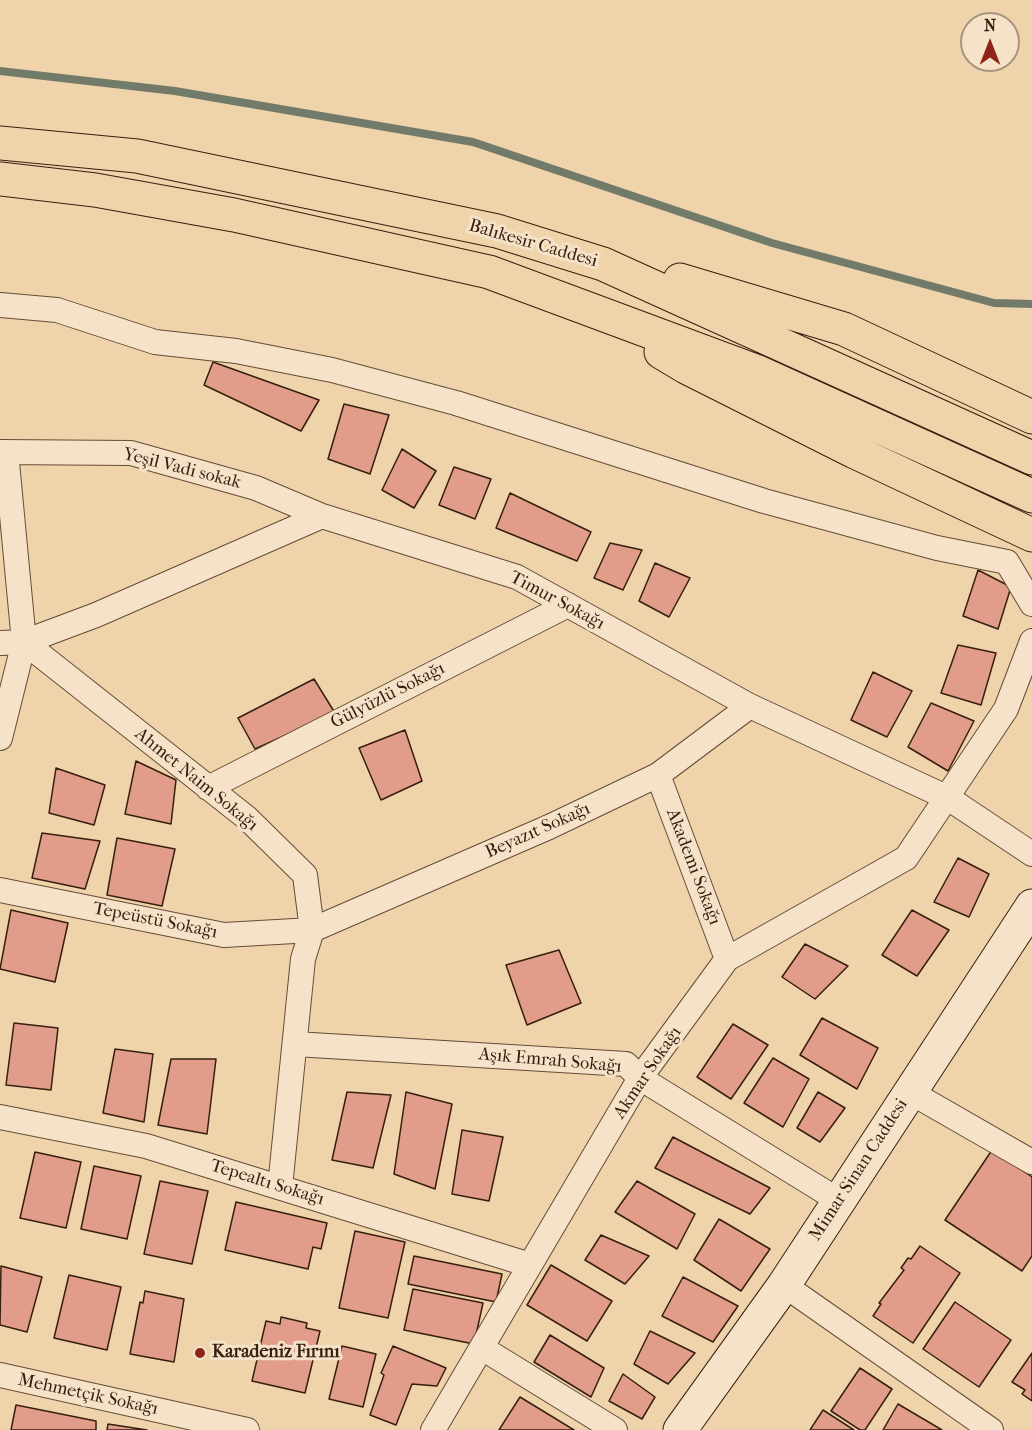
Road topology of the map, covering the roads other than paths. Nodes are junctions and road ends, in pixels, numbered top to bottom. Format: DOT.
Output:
graph roads {
  1 [pos="0,143"];
  2 [pos="0,179"];
  3 [pos="603,264"];
  4 [pos="0,305"];
  5 [pos="585,305"];
  6 [pos="1032,417"];
  7 [pos="3,452"];
  8 [pos="1032,458"];
  9 [pos="1032,496"];
  10 [pos="322,516"];
  11 [pos="1032,535"];
  12 [pos="1032,604"];
  13 [pos="567,605"];
  14 [pos="1032,641"];
  15 [pos="24,642"];
  16 [pos="0,643"];
  17 [pos="750,706"];
  18 [pos="0,738"];
  19 [pos="658,775"];
  20 [pos="208,788"];
  21 [pos="948,798"];
  22 [pos="1032,854"];
  23 [pos="0,890"];
  24 [pos="1032,906"];
  25 [pos="312,930"];
  26 [pos="727,959"];
  27 [pos="294,1044"];
  28 [pos="640,1078"];
  29 [pos="910,1092"];
  30 [pos="0,1117"];
  31 [pos="1032,1162"];
  32 [pos="280,1187"];
  33 [pos="838,1200"];
  34 [pos="530,1265"];
  35 [pos="784,1285"];
  36 [pos="482,1348"];
  37 [pos="0,1376"];
  38 [pos="247,1430"];
  39 [pos="433,1430"];
  40 [pos="615,1430"];
  41 [pos="680,1430"];
  42 [pos="991,1430"];
  1 -- 3 [label="main road, Balıkesir Caddesi"];
  2 -- 5 [label="main road"];
  3 -- 6 [label="main road"];
  3 -- 8 [label="main road, Balıkesir Caddesi"];
  4 -- 12 [label="street"];
  5 -- 9 [label="main road"];
  5 -- 11 [label="main road"];
  7 -- 10 [label="street, Yeşil Vadi sokak"];
  7 -- 15 [label="street"];
  10 -- 13 [label="street, Timur Sokağı"];
  10 -- 15 [label="street"];
  13 -- 17 [label="street, Timur Sokağı"];
  13 -- 20 [label="street, Gülyüzlü Sokağı"];
  14 -- 21 [label="street, Akmar Sokağı"];
  15 -- 16 [label="street"];
  15 -- 18 [label="street"];
  15 -- 20 [label="street, Ahmet Naim Sokağı"];
  17 -- 19 [label="street, Beyazıt Sokağı"];
  17 -- 21 [label="street, Timur Sokağı"];
  19 -- 25 [label="street, Beyazıt Sokağı"];
  19 -- 26 [label="street, Akademi Sokağı"];
  20 -- 25 [label="street, Ahmet Naim Sokağı"];
  21 -- 22 [label="street, Timur Sokağı"];
  21 -- 26 [label="street, Akmar Sokağı"];
  23 -- 25 [label="street, Tepeüstü Sokağı"];
  24 -- 29 [label="main road, Mimar Sinan Caddesi"];
  25 -- 27 [label="street, Ahmet Naim Sokağı"];
  26 -- 28 [label="street, Akmar Sokağı"];
  27 -- 28 [label="street, Aşık Emrah Sokağı"];
  27 -- 32 [label="street, Ahmet Naim Sokağı"];
  28 -- 33 [label="street, Aşık Emrah Sokağı"];
  28 -- 34 [label="street, Akmar Sokağı"];
  29 -- 31 [label="street"];
  29 -- 33 [label="main road, Mimar Sinan Caddesi"];
  30 -- 32 [label="street, Tepealtı Sokağı"];
  32 -- 34 [label="street, Tepealtı Sokağı"];
  33 -- 35 [label="main road, Mimar Sinan Caddesi"];
  34 -- 36 [label="street, Akmar Sokağı"];
  35 -- 41 [label="main road, Mimar Sinan Caddesi"];
  35 -- 42 [label="street"];
  36 -- 39 [label="street, Akmar Sokağı"];
  36 -- 40 [label="street"];
  37 -- 38 [label="street, Mehmetçik Sokağı"];
}
